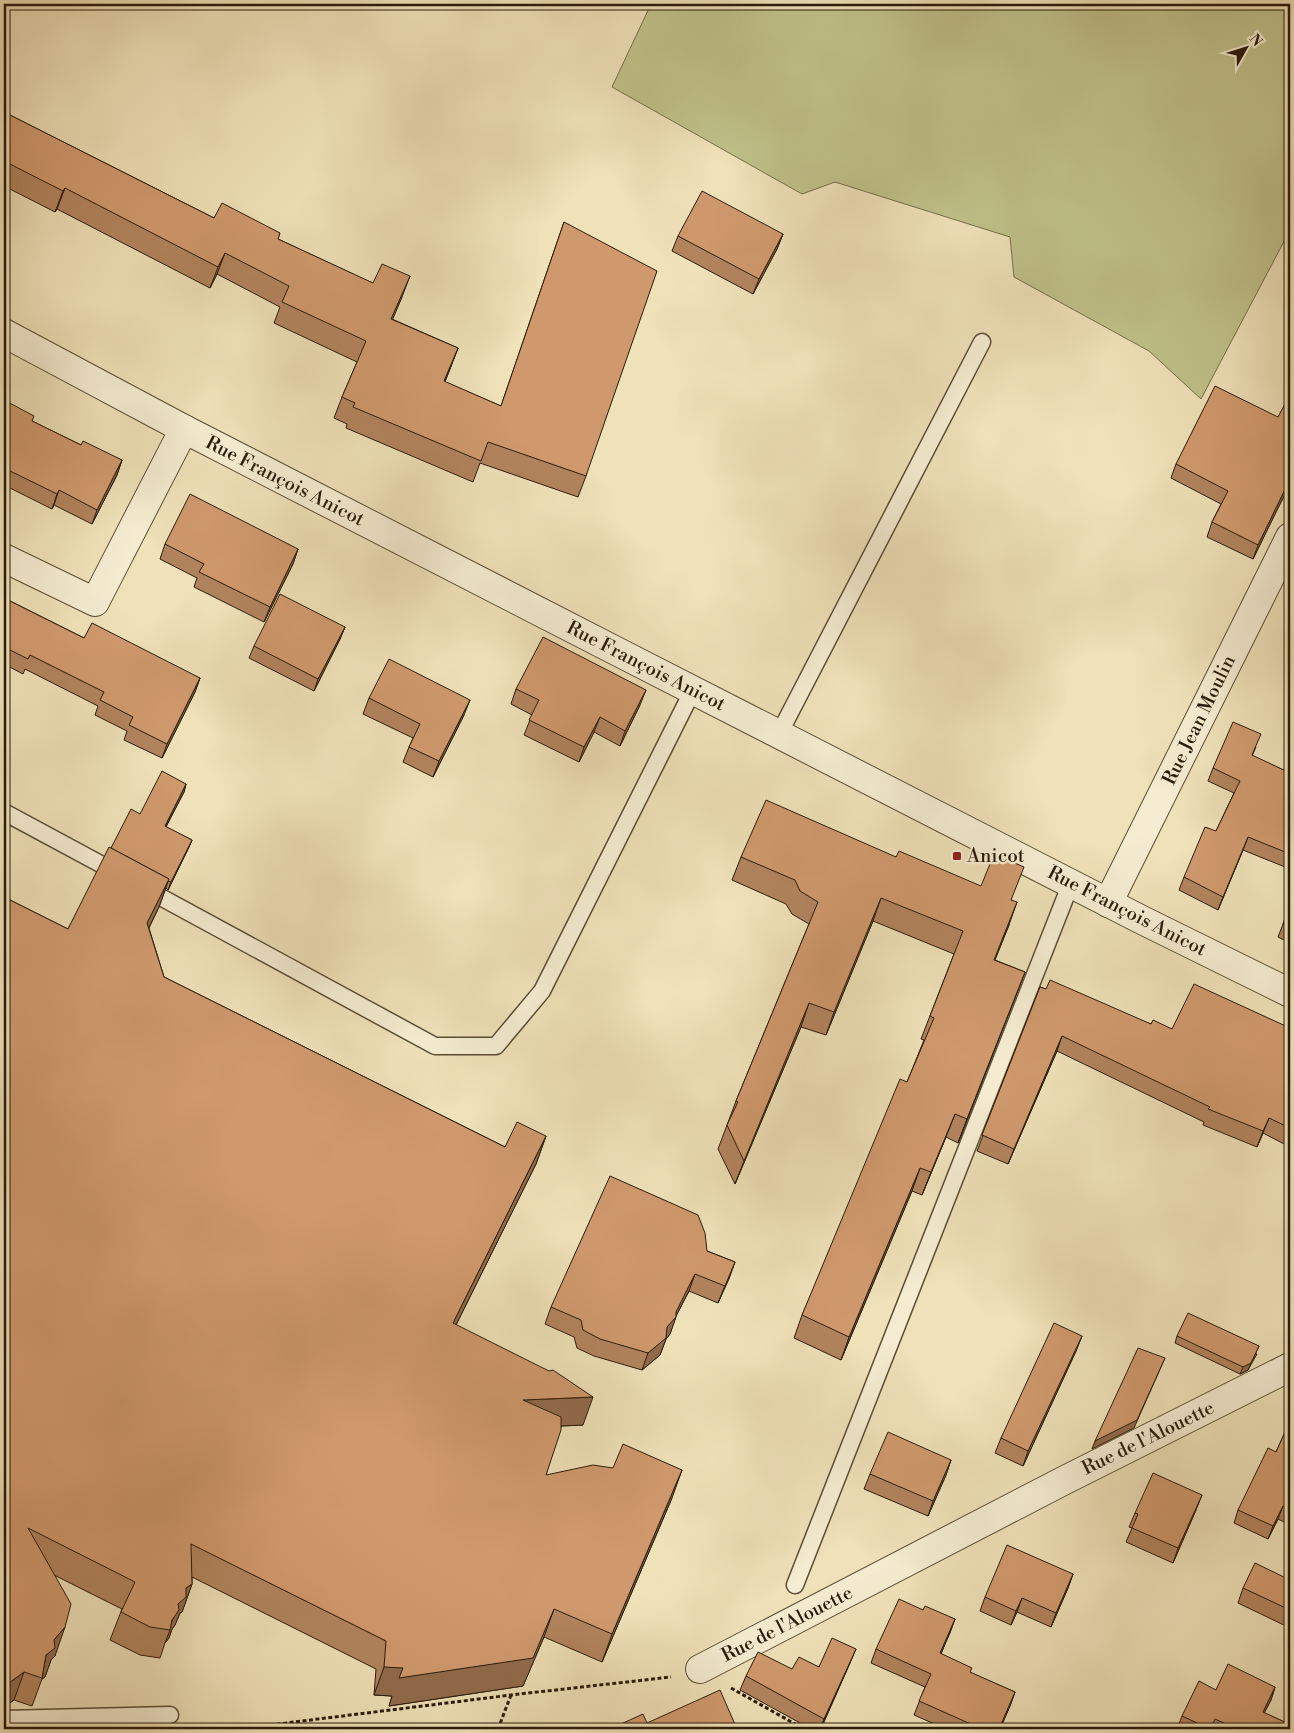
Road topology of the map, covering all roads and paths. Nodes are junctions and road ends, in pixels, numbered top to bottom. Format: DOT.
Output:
graph roads {
  1 [pos="4,334"];
  2 [pos="982,342"];
  3 [pos="184,429"];
  4 [pos="1290,537"];
  5 [pos="4,558"];
  6 [pos="693,690"];
  7 [pos="779,734"];
  8 [pos="4,812"];
  9 [pos="1071,883"];
  10 [pos="1108,903"];
  11 [pos="1290,993"];
  12 [pos="1290,1367"];
  13 [pos="795,1585"];
  14 [pos="700,1669"];
  15 [pos="511,1695"];
  16 [pos="170,1715"];
  17 [pos="4,1719"];
  18 [pos="238,1729"];
  19 [pos="498,1729"];
  20 [pos="804,1729"];
  1 -- 3 [label="street, Rue François Anicot"];
  2 -- 7 [label="lane"];
  3 -- 5 [label="street"];
  3 -- 6 [label="street, Rue François Anicot"];
  4 -- 10 [label="street, Rue Jean Moulin"];
  6 -- 7 [label="street, Rue François Anicot"];
  6 -- 8 [label="lane"];
  7 -- 9 [label="street, Rue François Anicot"];
  9 -- 10 [label="street, Rue François Anicot"];
  9 -- 13 [label="lane"];
  10 -- 11 [label="street, Rue François Anicot"];
  12 -- 14 [label="street, Rue de l'Alouette"];
  14 -- 15 [label="path, Rue de l'Alouette"];
  14 -- 20 [label="path"];
  15 -- 18 [label="path, Rue de l'Alouette"];
  15 -- 19 [label="path"];
  16 -- 17 [label="lane"];
}
